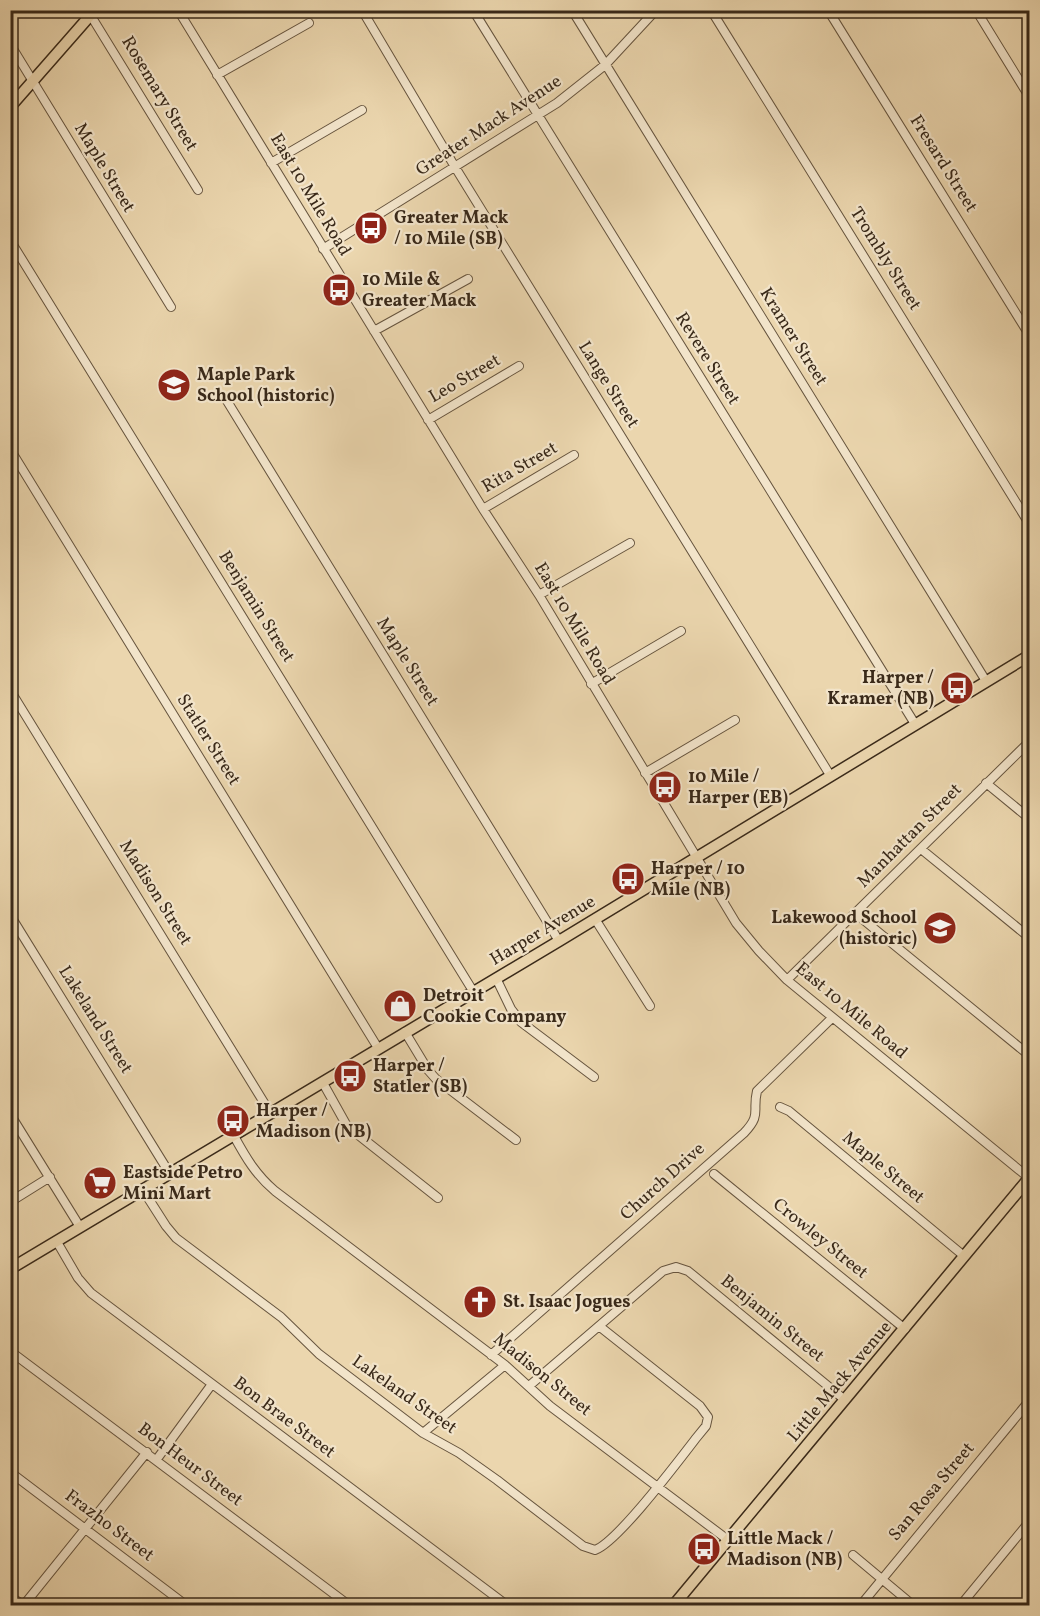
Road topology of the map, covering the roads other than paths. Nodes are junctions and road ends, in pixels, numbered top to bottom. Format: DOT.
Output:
graph roads {
  1 [pos="178,10"];
  2 [pos="362,10"];
  3 [pos="473,10"];
  4 [pos="572,10"];
  5 [pos="656,10"];
  6 [pos="711,10"];
  7 [pos="828,10"];
  8 [pos="975,10"];
  9 [pos="91,12"];
  10 [pos="309,23"];
  11 [pos="10,44"];
  12 [pos="605,64"];
  13 [pos="218,75"];
  14 [pos="33,82"];
  15 [pos="1029,98"];
  16 [pos="10,107"];
  17 [pos="362,110"];
  18 [pos="538,116"];
  19 [pos="271,163"];
  20 [pos="455,167"];
  21 [pos="198,190"];
  22 [pos="10,240"];
  23 [pos="323,249"];
  24 [pos="468,279"];
  25 [pos="171,307"];
  26 [pos="374,332"];
  27 [pos="1029,336"];
  28 [pos="519,366"];
  29 [pos="227,401"];
  30 [pos="428,420"];
  31 [pos="10,449"];
  32 [pos="574,455"];
  33 [pos="483,509"];
  34 [pos="1029,525"];
  35 [pos="630,543"];
  36 [pos="539,595"];
  37 [pos="681,631"];
  38 [pos="1029,655"];
  39 [pos="986,681"];
  40 [pos="591,684"];
  41 [pos="10,690"];
  42 [pos="735,720"];
  43 [pos="915,724"];
  44 [pos="1029,741"];
  45 [pos="645,773"];
  46 [pos="830,776"];
  47 [pos="986,783"];
  48 [pos="1029,819"];
  49 [pos="921,849"];
  50 [pos="696,856"];
  51 [pos="855,913"];
  52 [pos="10,915"];
  53 [pos="595,919"];
  54 [pos="1029,938"];
  55 [pos="559,940"];
  56 [pos="496,978"];
  57 [pos="787,980"];
  58 [pos="473,991"];
  59 [pos="650,1006"];
  60 [pos="832,1018"];
  61 [pos="405,1032"];
  62 [pos="378,1048"];
  63 [pos="1029,1056"];
  64 [pos="594,1077"];
  65 [pos="322,1083"];
  66 [pos="780,1107"];
  67 [pos="10,1114"];
  68 [pos="271,1114"];
  69 [pos="14,1129"];
  70 [pos="234,1136"];
  71 [pos="516,1140"];
  72 [pos="170,1173"];
  73 [pos="714,1174"];
  74 [pos="50,1177"];
  75 [pos="1029,1178"];
  76 [pos="143,1190"];
  77 [pos="438,1198"];
  78 [pos="10,1202"];
  79 [pos="81,1227"];
  80 [pos="57,1242"];
  81 [pos="964,1256"];
  82 [pos="10,1269"];
  83 [pos="599,1326"];
  84 [pos="905,1329"];
  85 [pos="10,1351"];
  86 [pos="491,1355"];
  87 [pos="505,1365"];
  88 [pos="212,1384"];
  89 [pos="529,1386"];
  90 [pos="845,1400"];
  91 [pos="1029,1400"];
  92 [pos="423,1433"];
  93 [pos="147,1452"];
  94 [pos="156,1459"];
  95 [pos="10,1472"];
  96 [pos="657,1486"];
  97 [pos="1029,1521"];
  98 [pos="84,1528"];
  99 [pos="728,1540"];
  100 [pos="853,1555"];
  101 [pos="882,1579"];
  102 [pos="10,1596"];
  103 [pos="23,1605"];
  104 [pos="187,1605"];
  105 [pos="350,1605"];
  106 [pos="508,1605"];
  107 [pos="673,1605"];
  108 [pos="860,1605"];
  109 [pos="914,1605"];
  110 [pos="960,1605"];
  1 -- 13 [label="street, East 10 Mile Road"];
  2 -- 20 [label="street, Lange Street"];
  3 -- 18 [label="street, Revere Street"];
  4 -- 12 [label="street, Kramer Street"];
  5 -- 12 [label="street, Greater Mack Avenue"];
  6 -- 34 [label="street, Trombly Street"];
  7 -- 27 [label="street, Fresard Street"];
  8 -- 15 [label="street"];
  9 -- 14 [label="main road"];
  9 -- 21 [label="street, Rosemary Street"];
  10 -- 13 [label="street"];
  11 -- 14 [label="street, Maple Street"];
  12 -- 18 [label="street, Greater Mack Avenue"];
  12 -- 39 [label="street, Kramer Street"];
  13 -- 19 [label="street, East 10 Mile Road"];
  14 -- 16 [label="main road"];
  14 -- 25 [label="street, Maple Street"];
  17 -- 19 [label="street"];
  18 -- 20 [label="street, Greater Mack Avenue"];
  18 -- 43 [label="street, Revere Street"];
  19 -- 23 [label="street, East 10 Mile Road"];
  20 -- 23 [label="street, Greater Mack Avenue"];
  20 -- 46 [label="street, Lange Street"];
  22 -- 58 [label="street, Benjamin Street"];
  23 -- 26 [label="street, East 10 Mile Road"];
  24 -- 26 [label="street"];
  26 -- 30 [label="street, East 10 Mile Road"];
  28 -- 30 [label="street, Leo Street"];
  29 -- 55 [label="street, Maple Street"];
  30 -- 33 [label="street, East 10 Mile Road"];
  31 -- 62 [label="street, Statler Street"];
  32 -- 33 [label="street, Rita Street"];
  33 -- 36 [label="street, East 10 Mile Road"];
  35 -- 36 [label="street"];
  36 -- 40 [label="street, East 10 Mile Road"];
  37 -- 40 [label="street"];
  38 -- 39 [label="main road, Harper Avenue"];
  39 -- 43 [label="main road, Harper Avenue"];
  40 -- 45 [label="street, East 10 Mile Road"];
  41 -- 68 [label="street, Madison Street"];
  42 -- 45 [label="street"];
  43 -- 46 [label="main road, Harper Avenue"];
  44 -- 47 [label="street, Manhattan Street"];
  45 -- 50 [label="street, East 10 Mile Road"];
  46 -- 50 [label="main road, Harper Avenue"];
  47 -- 48 [label="street"];
  47 -- 49 [label="street, Manhattan Street"];
  49 -- 51 [label="street, Manhattan Street"];
  49 -- 54 [label="street"];
  50 -- 53 [label="main road, Harper Avenue"];
  50 -- 57 [label="street, East 10 Mile Road"];
  51 -- 57 [label="street, Manhattan Street"];
  51 -- 63 [label="street"];
  52 -- 72 [label="street, Lakeland Street"];
  53 -- 55 [label="main road, Harper Avenue"];
  53 -- 59 [label="street"];
  55 -- 56 [label="main road, Harper Avenue"];
  56 -- 58 [label="main road, Harper Avenue"];
  56 -- 64 [label="street"];
  57 -- 60 [label="street, East 10 Mile Road"];
  58 -- 61 [label="main road, Harper Avenue"];
  60 -- 75 [label="street, East 10 Mile Road"];
  60 -- 86 [label="street, Church Drive"];
  61 -- 62 [label="main road, Harper Avenue"];
  61 -- 71 [label="street"];
  62 -- 65 [label="main road, Harper Avenue"];
  65 -- 68 [label="main road, Harper Avenue"];
  65 -- 77 [label="street"];
  66 -- 81 [label="street, Maple Street"];
  67 -- 69 [label="street"];
  68 -- 70 [label="main road, Harper Avenue"];
  69 -- 74 [label="street"];
  70 -- 72 [label="main road, Harper Avenue"];
  70 -- 86 [label="street, Madison Street"];
  72 -- 76 [label="main road, Harper Avenue"];
  73 -- 84 [label="street, Crowley Street"];
  74 -- 78 [label="street"];
  74 -- 79 [label="street"];
  75 -- 81 [label="main road, Little Mack Avenue"];
  76 -- 79 [label="main road, Harper Avenue"];
  76 -- 92 [label="street, Lakeland Street"];
  79 -- 80 [label="main road, Harper Avenue"];
  80 -- 82 [label="main road, Harper Avenue"];
  80 -- 88 [label="street, Bon Brae Street"];
  81 -- 84 [label="main road, Little Mack Avenue"];
  83 -- 89 [label="street"];
  83 -- 90 [label="street, Benjamin Street"];
  83 -- 96 [label="street, Lakeland Street"];
  84 -- 90 [label="main road, Little Mack Avenue"];
  85 -- 93 [label="street, Bon Heur Street"];
  86 -- 87 [label="street, Madison Street"];
  87 -- 89 [label="street, Madison Street"];
  87 -- 92 [label="street"];
  88 -- 94 [label="street"];
  88 -- 106 [label="street, Bon Brae Street"];
  89 -- 96 [label="street, Madison Street"];
  90 -- 99 [label="main road, Little Mack Avenue"];
  91 -- 101 [label="street, San Rosa Street"];
  92 -- 96 [label="street, Lakeland Street"];
  93 -- 94 [label="street, Bon Heur Street"];
  93 -- 98 [label="street"];
  94 -- 105 [label="street, Bon Heur Street"];
  95 -- 98 [label="street, Frazho Street"];
  96 -- 99 [label="street, Madison Street"];
  97 -- 110 [label="street"];
  98 -- 103 [label="street"];
  98 -- 104 [label="street, Frazho Street"];
  99 -- 107 [label="main road, Little Mack Avenue"];
  100 -- 101 [label="street"];
  101 -- 108 [label="street, San Rosa Street"];
  101 -- 109 [label="street"];
  102 -- 103 [label="street"];
}
